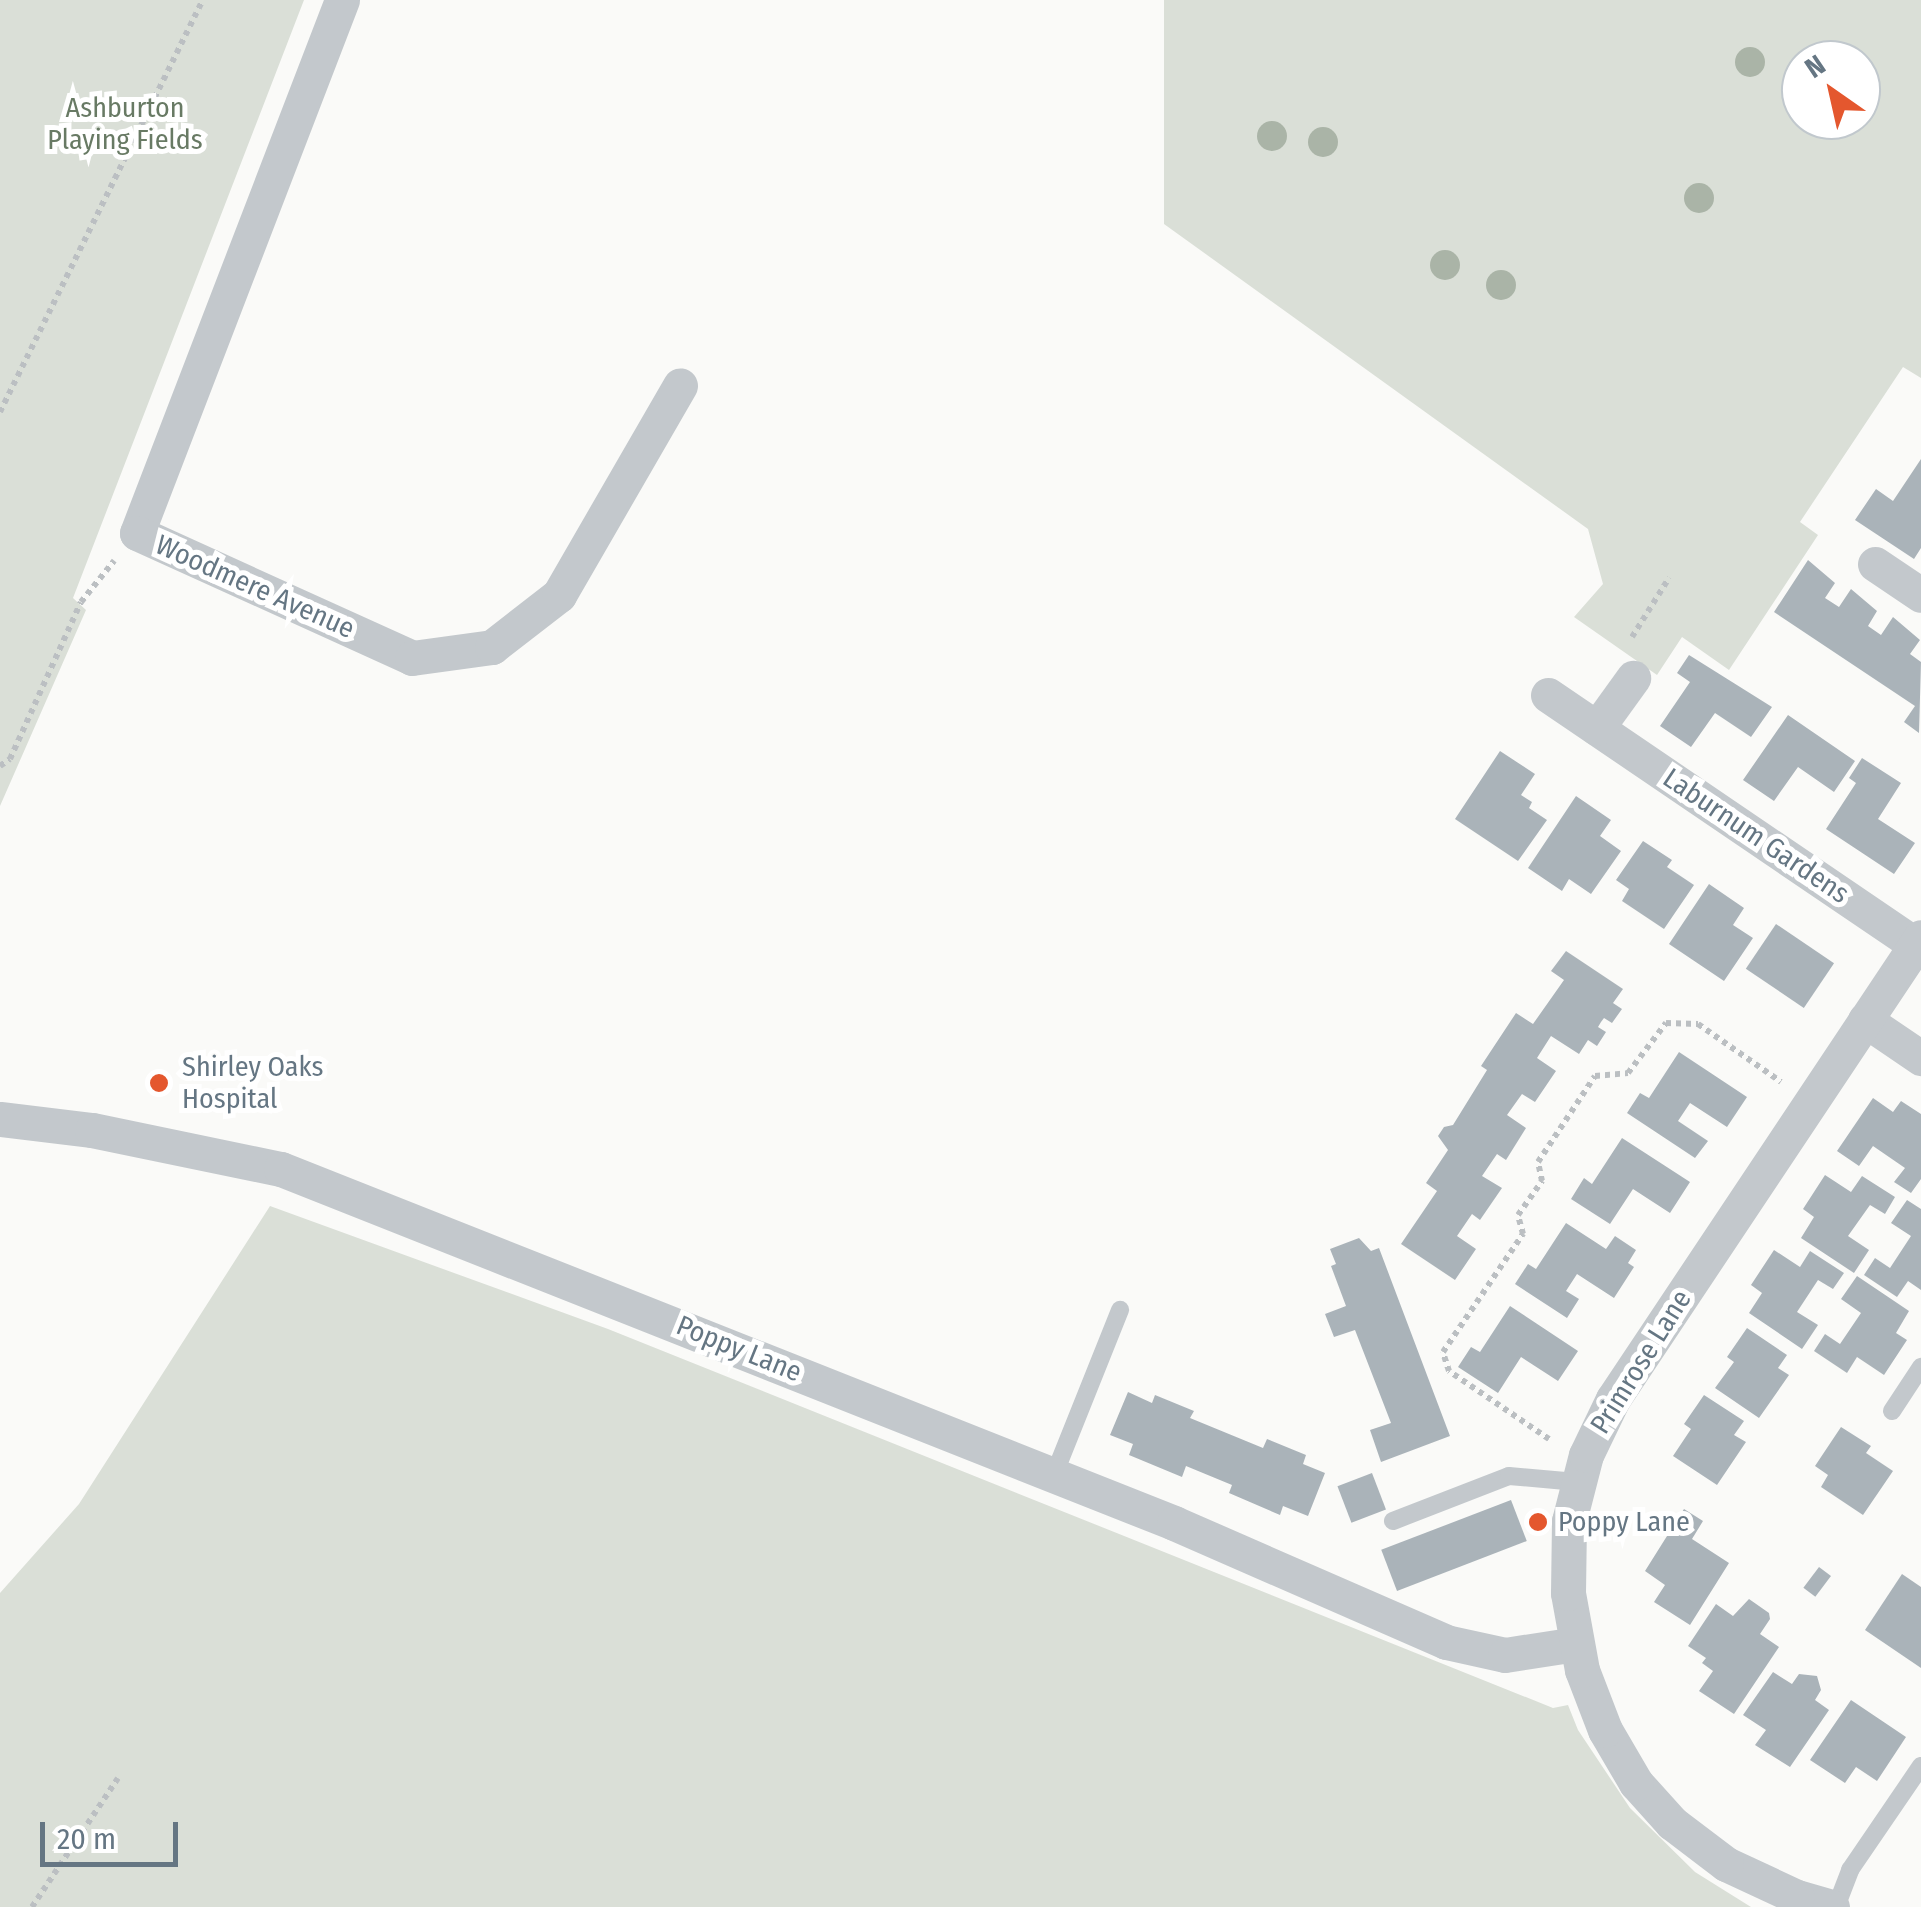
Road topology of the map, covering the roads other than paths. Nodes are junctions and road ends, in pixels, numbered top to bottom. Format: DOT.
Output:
graph roads {
  1 [pos="342,0"];
  2 [pos="680,386"];
  3 [pos="1875,564"];
  4 [pos="1921,595"];
  5 [pos="1633,678"];
  6 [pos="1548,694"];
  7 [pos="1597,728"];
  8 [pos="1918,941"];
  9 [pos="1866,1020"];
  10 [pos="1921,1058"];
  11 [pos="0,1120"];
  12 [pos="1120,1310"];
  13 [pos="1921,1366"];
  14 [pos="1892,1411"];
  15 [pos="1582,1468"];
  16 [pos="1054,1475"];
  17 [pos="1394,1521"];
  18 [pos="1576,1644"];
  19 [pos="1921,1766"];
  20 [pos="1834,1907"];
  1 -- 2 [label="street, Woodmere Avenue"];
  3 -- 4 [label="street"];
  5 -- 7 [label="street"];
  6 -- 7 [label="street, Laburnum Gardens"];
  7 -- 8 [label="street, Laburnum Gardens"];
  8 -- 9 [label="street, Primrose Lane"];
  9 -- 10 [label="street"];
  9 -- 15 [label="street, Primrose Lane"];
  11 -- 16 [label="street, Poppy Lane"];
  12 -- 16 [label="lane"];
  13 -- 14 [label="lane"];
  15 -- 17 [label="lane"];
  15 -- 18 [label="street, Primrose Lane"];
  16 -- 18 [label="street, Poppy Lane"];
  18 -- 20 [label="street, Primrose Lane"];
  19 -- 20 [label="lane"];
}
